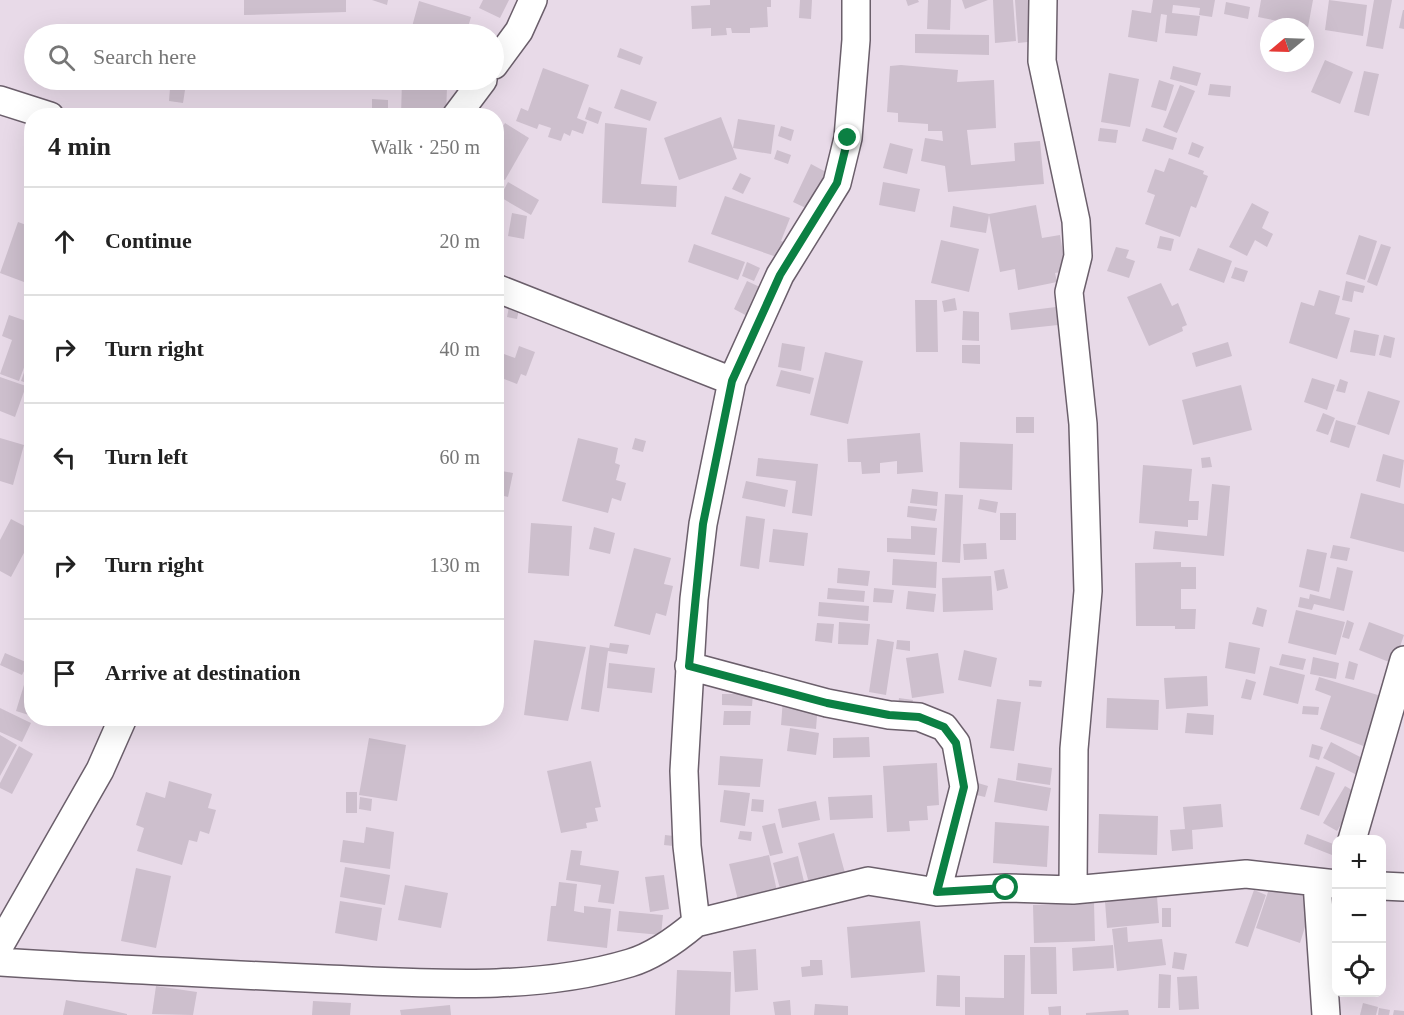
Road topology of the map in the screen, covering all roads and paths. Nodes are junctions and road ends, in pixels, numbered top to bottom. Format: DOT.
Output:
graph roads {
  1 [pos="533,0"];
  2 [pos="856,0"];
  3 [pos="1043,0"];
  4 [pos="504,51"];
  5 [pos="476,90"];
  6 [pos="0,100"];
  7 [pos="25,108"];
  8 [pos="462,108"];
  9 [pos="504,291"];
  10 [pos="732,381"];
  11 [pos="1404,660"];
  12 [pos="689,666"];
  13 [pos="119,726"];
  14 [pos="1353,835"];
  15 [pos="1327,884"];
  16 [pos="1386,886"];
  17 [pos="1404,887"];
  18 [pos="1073,890"];
  19 [pos="937,892"];
  20 [pos="696,923"];
  21 [pos="0,945"];
  22 [pos="0,963"];
  23 [pos="1326,1015"];
  1 -- 4 [label="street"];
  2 -- 10 [label="street"];
  3 -- 18 [label="street"];
  5 -- 8 [label="street"];
  6 -- 7 [label="street"];
  9 -- 10 [label="street"];
  10 -- 12 [label="street"];
  11 -- 14 [label="street"];
  12 -- 19 [label="street"];
  12 -- 20 [label="street"];
  13 -- 21 [label="street"];
  15 -- 18 [label="street"];
  15 -- 23 [label="street"];
  16 -- 17 [label="street"];
  18 -- 19 [label="street"];
  19 -- 20 [label="street"];
  20 -- 22 [label="street"];
}
